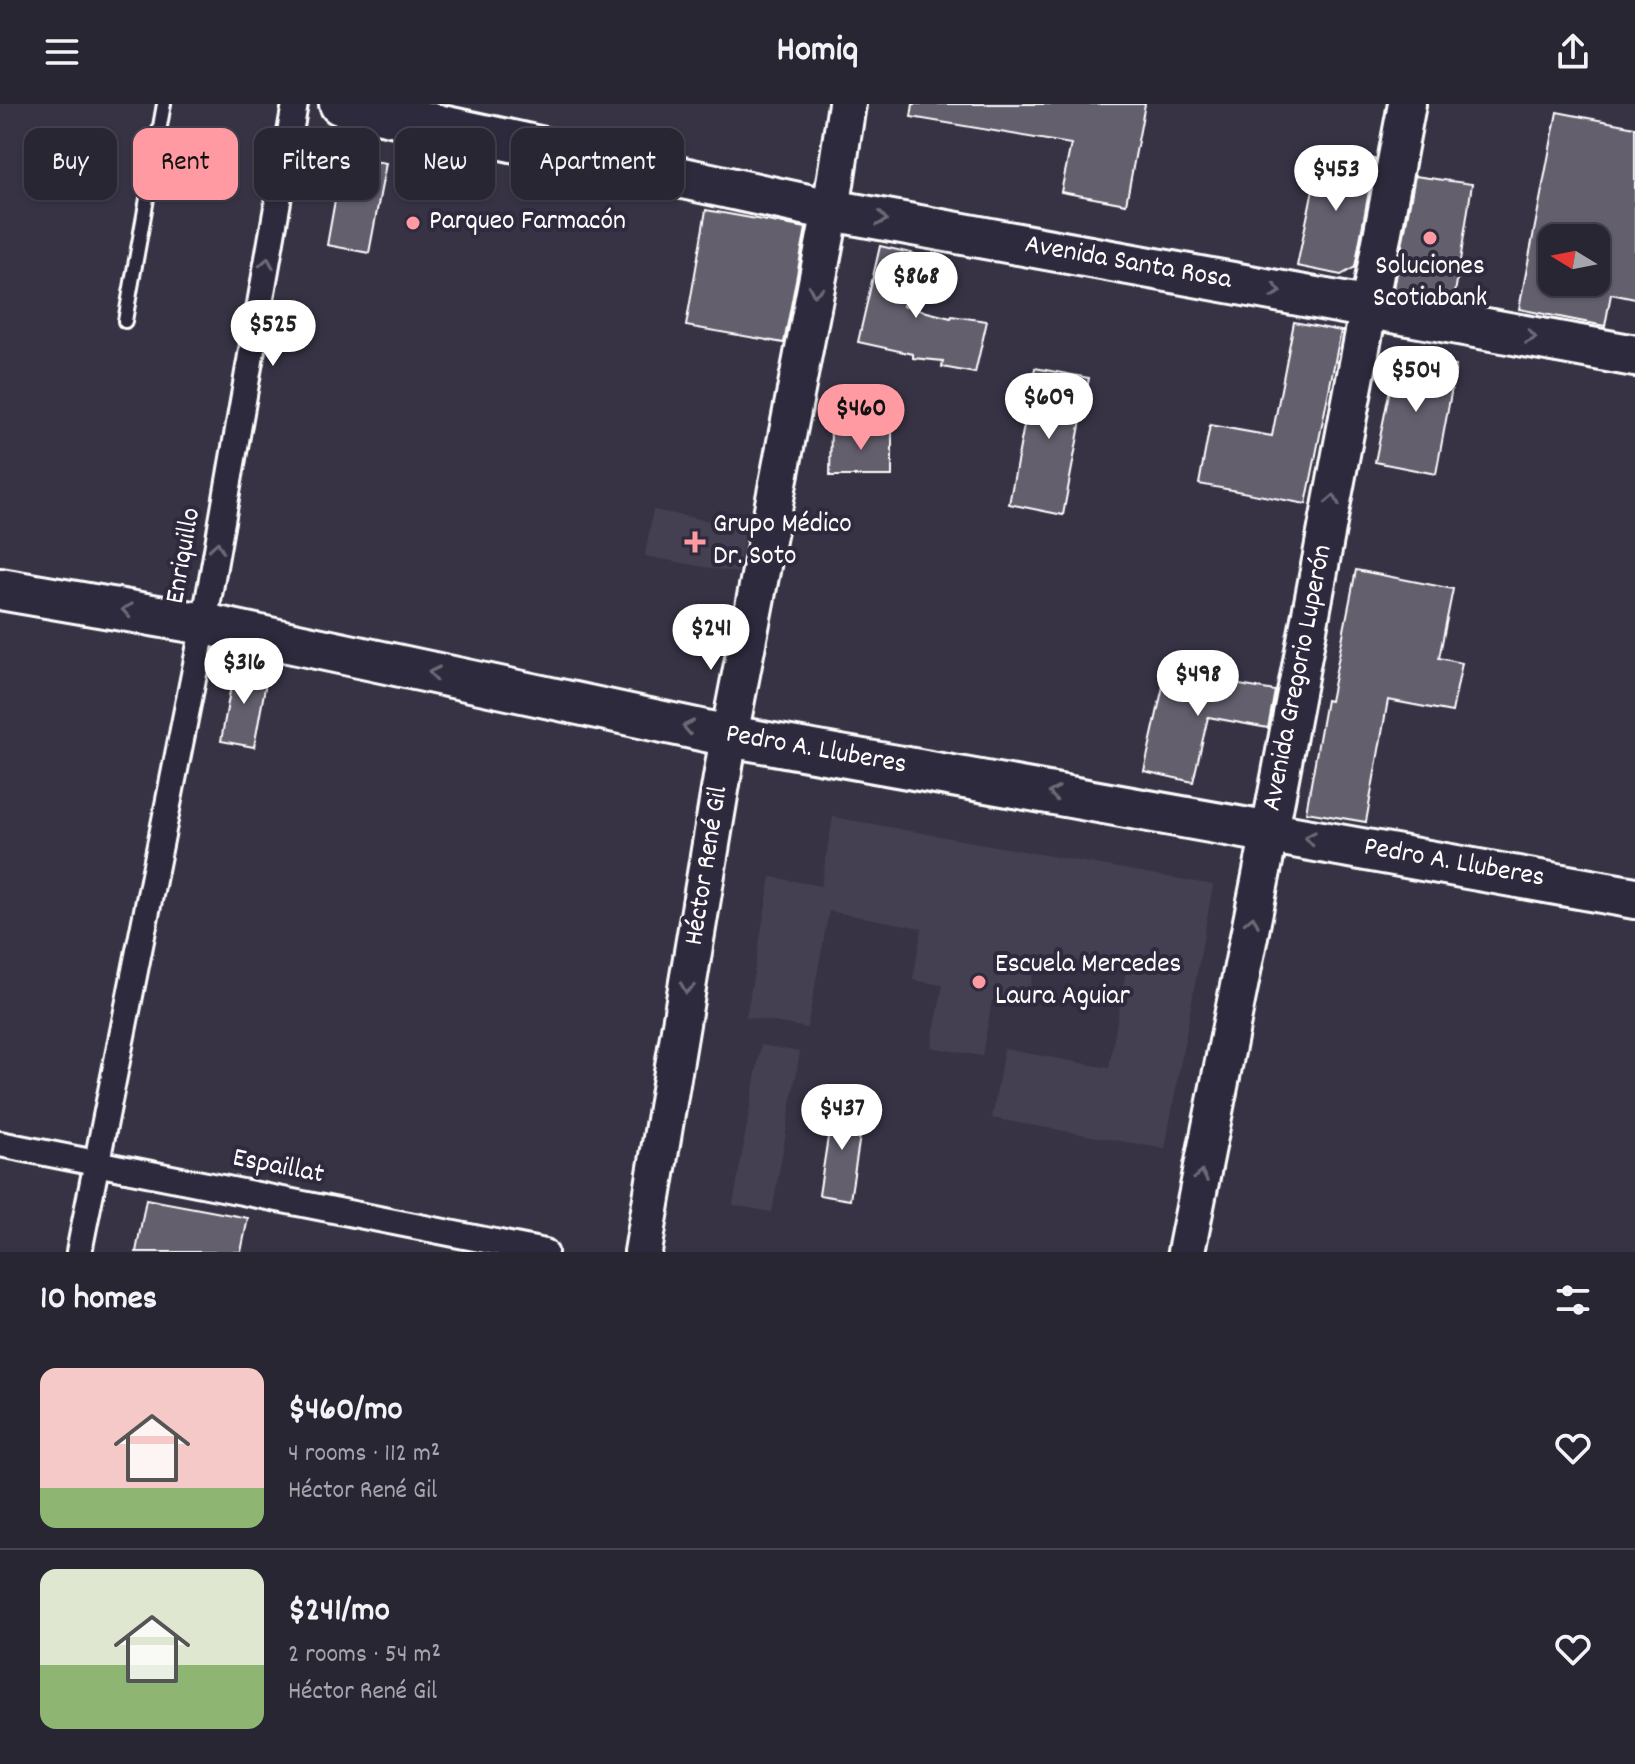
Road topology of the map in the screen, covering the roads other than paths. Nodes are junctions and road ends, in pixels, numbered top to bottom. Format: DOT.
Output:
graph roads {
  1 [pos="164,104"];
  2 [pos="295,104"];
  3 [pos="340,104"];
  4 [pos="847,104"];
  5 [pos="1407,104"];
  6 [pos="831,210"];
  7 [pos="1370,308"];
  8 [pos="125,321"];
  9 [pos="1635,356"];
  10 [pos="0,589"];
  11 [pos="204,624"];
  12 [pos="729,736"];
  13 [pos="1270,831"];
  14 [pos="1635,898"];
  15 [pos="0,1144"];
  16 [pos="97,1162"];
  17 [pos="79,1252"];
  18 [pos="545,1252"];
  19 [pos="643,1252"];
  20 [pos="1186,1252"];
  1 -- 8 [label="lane"];
  11 -- 2 [label="street, Enriquillo, one-way"];
  3 -- 6 [label="main road, Avenida Santa Rosa"];
  4 -- 6 [label="main road, Héctor René Gil"];
  5 -- 7 [label="main road, Avenida Gregorio Luperón"];
  6 -- 7 [label="main road, Avenida Santa Rosa, one-way"];
  6 -- 12 [label="main road, Héctor René Gil, one-way"];
  7 -- 9 [label="main road, Avenida Santa Rosa, one-way"];
  13 -- 7 [label="main road, Avenida Gregorio Luperón, one-way"];
  11 -- 10 [label="main road, Pedro A. Lluberes, one-way"];
  12 -- 11 [label="main road, Pedro A. Lluberes, one-way"];
  11 -- 16 [label="street, Enriquillo"];
  13 -- 12 [label="main road, Pedro A. Lluberes, one-way"];
  12 -- 19 [label="main road, Héctor René Gil, one-way"];
  14 -- 13 [label="main road, Pedro A. Lluberes, one-way"];
  20 -- 13 [label="main road, Avenida Gregorio Luperón, one-way"];
  15 -- 16 [label="street, Espaillat"];
  16 -- 17 [label="street, Enriquillo"];
  16 -- 18 [label="street, Espaillat"];
}
